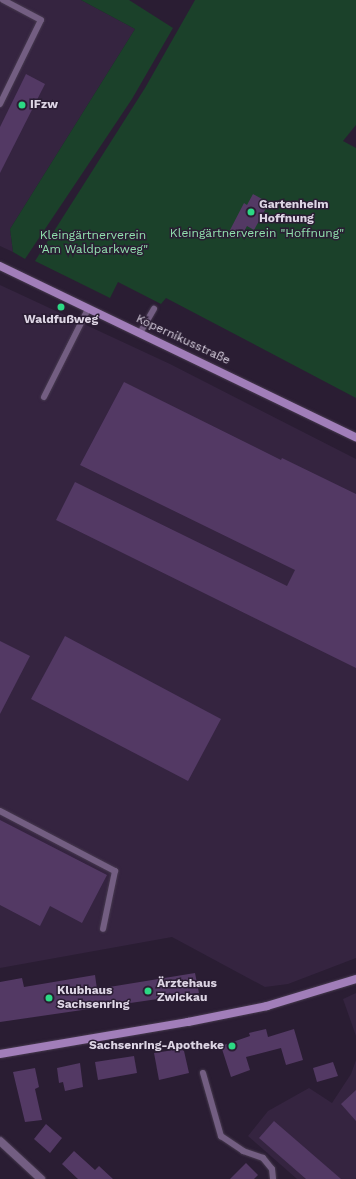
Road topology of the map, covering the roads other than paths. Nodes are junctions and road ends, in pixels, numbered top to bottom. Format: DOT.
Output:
graph roads {
  1 [pos="3,0"];
  2 [pos="0,104"];
  3 [pos="0,266"];
  4 [pos="88,309"];
  5 [pos="154,309"];
  6 [pos="140,333"];
  7 [pos="44,397"];
  8 [pos="356,437"];
  9 [pos="0,811"];
  10 [pos="103,929"];
  11 [pos="356,979"];
  12 [pos="0,1054"];
  13 [pos="203,1072"];
  14 [pos="0,1141"];
  15 [pos="41,1179"];
  16 [pos="273,1179"];
  1 -- 2 [label="lane"];
  3 -- 4 [label="street, Kopernikusstraße"];
  4 -- 6 [label="street, Kopernikusstraße"];
  4 -- 7 [label="lane"];
  5 -- 6 [label="lane"];
  6 -- 8 [label="street, Kopernikusstraße"];
  9 -- 10 [label="lane"];
  11 -- 12 [label="street"];
  13 -- 16 [label="lane"];
  14 -- 15 [label="street"];
}
